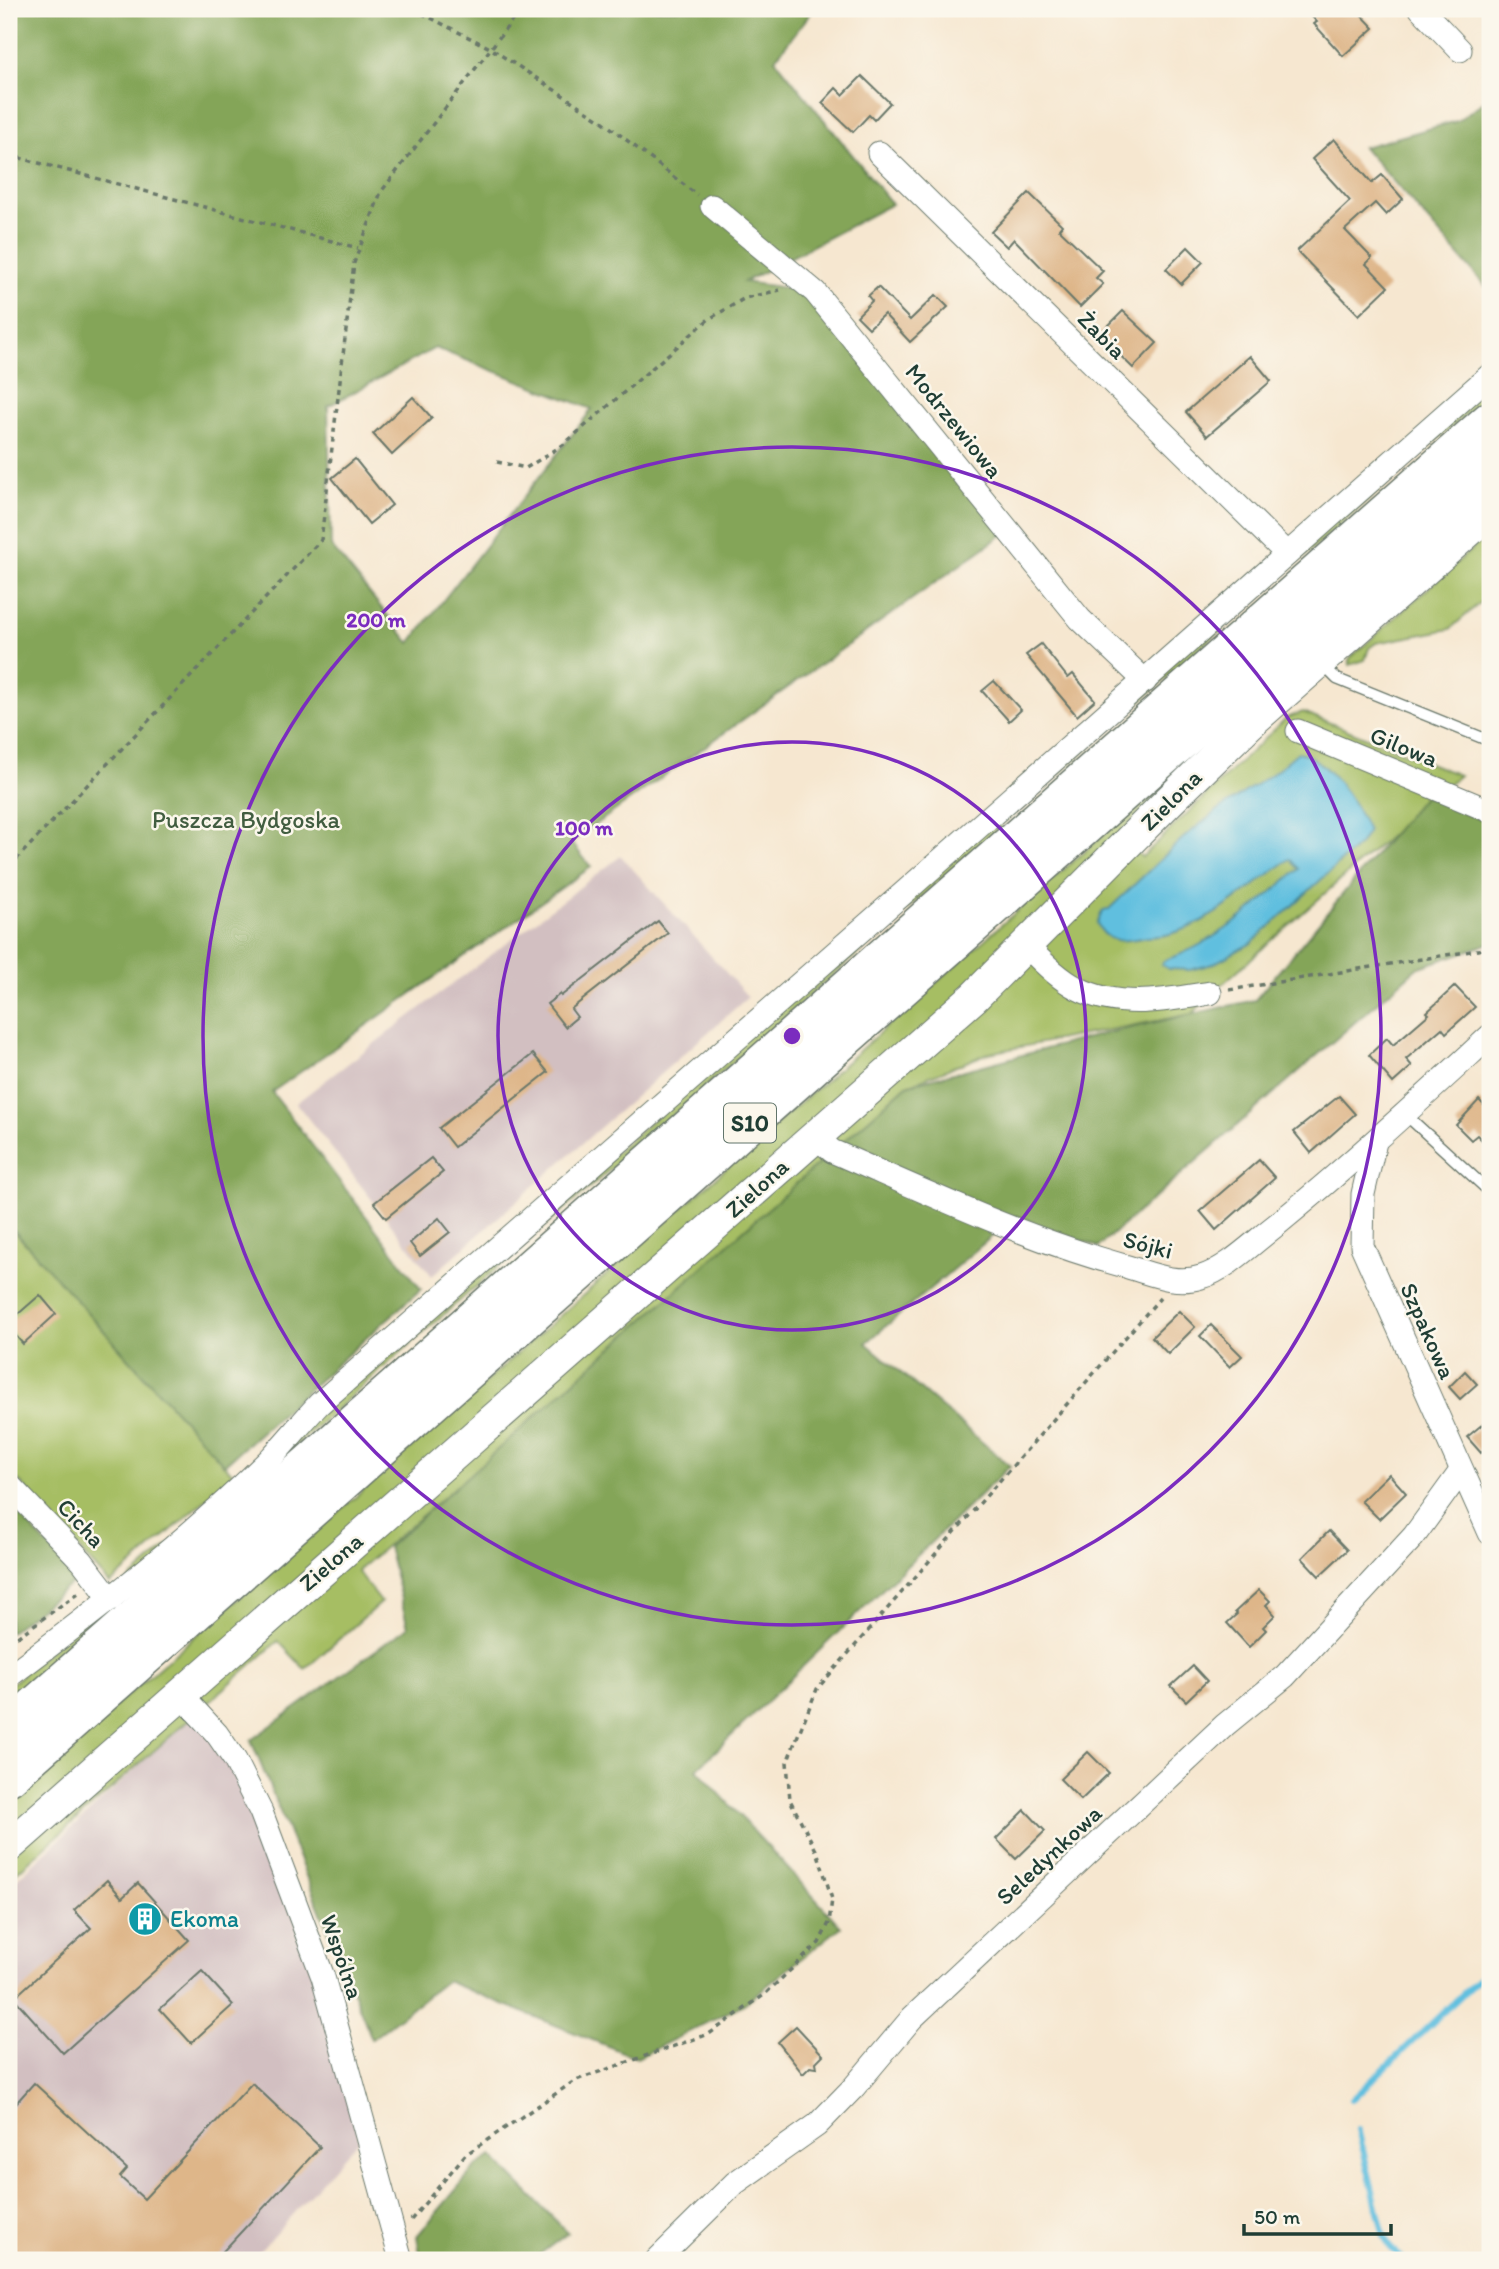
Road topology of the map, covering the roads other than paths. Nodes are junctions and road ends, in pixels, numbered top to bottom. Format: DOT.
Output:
graph roads {
  1 [pos="1421,9"];
  2 [pos="1460,50"];
  3 [pos="879,153"];
  4 [pos="712,206"];
  5 [pos="1490,375"];
  6 [pos="1490,421"];
  7 [pos="1490,468"];
  8 [pos="1490,512"];
  9 [pos="1287,554"];
  10 [pos="1320,662"];
  11 [pos="1145,681"];
  12 [pos="1298,732"];
  13 [pos="1490,741"];
  14 [pos="1490,811"];
  15 [pos="1027,946"];
  16 [pos="1210,993"];
  17 [pos="1490,1036"];
  18 [pos="1405,1114"];
  19 [pos="815,1136"];
  20 [pos="1375,1142"];
  21 [pos="1490,1192"];
  22 [pos="1461,1471"];
  23 [pos="9,1485"];
  24 [pos="1490,1533"];
  25 [pos="111,1599"];
  26 [pos="9,1676"];
  27 [pos="181,1695"];
  28 [pos="9,1729"];
  29 [pos="9,1776"];
  30 [pos="9,1846"];
  31 [pos="398,2250"];
  32 [pos="657,2260"];
  1 -- 2 [label="street"];
  3 -- 9 [label="street, Żabia"];
  4 -- 11 [label="street, Modrzewiowa"];
  5 -- 9 [label="street"];
  6 -- 28 [label="highway, S10"];
  7 -- 29 [label="highway, S10"];
  8 -- 10 [label="street, Zielona"];
  9 -- 11 [label="street"];
  10 -- 13 [label="lane"];
  10 -- 15 [label="street, Zielona"];
  11 -- 25 [label="street"];
  12 -- 14 [label="street, Gilowa"];
  15 -- 16 [label="street"];
  15 -- 19 [label="street, Zielona"];
  17 -- 18 [label="street, Sójki"];
  18 -- 20 [label="street, Sójki"];
  18 -- 21 [label="lane"];
  19 -- 20 [label="street, Sójki"];
  19 -- 27 [label="street, Zielona"];
  20 -- 22 [label="street, Szpakowa"];
  22 -- 24 [label="street, Szpakowa"];
  22 -- 32 [label="street, Seledynkowa"];
  23 -- 25 [label="street, Cicha"];
  25 -- 26 [label="street"];
  27 -- 30 [label="street, Zielona"];
  27 -- 31 [label="street, Wspólna"];
}
